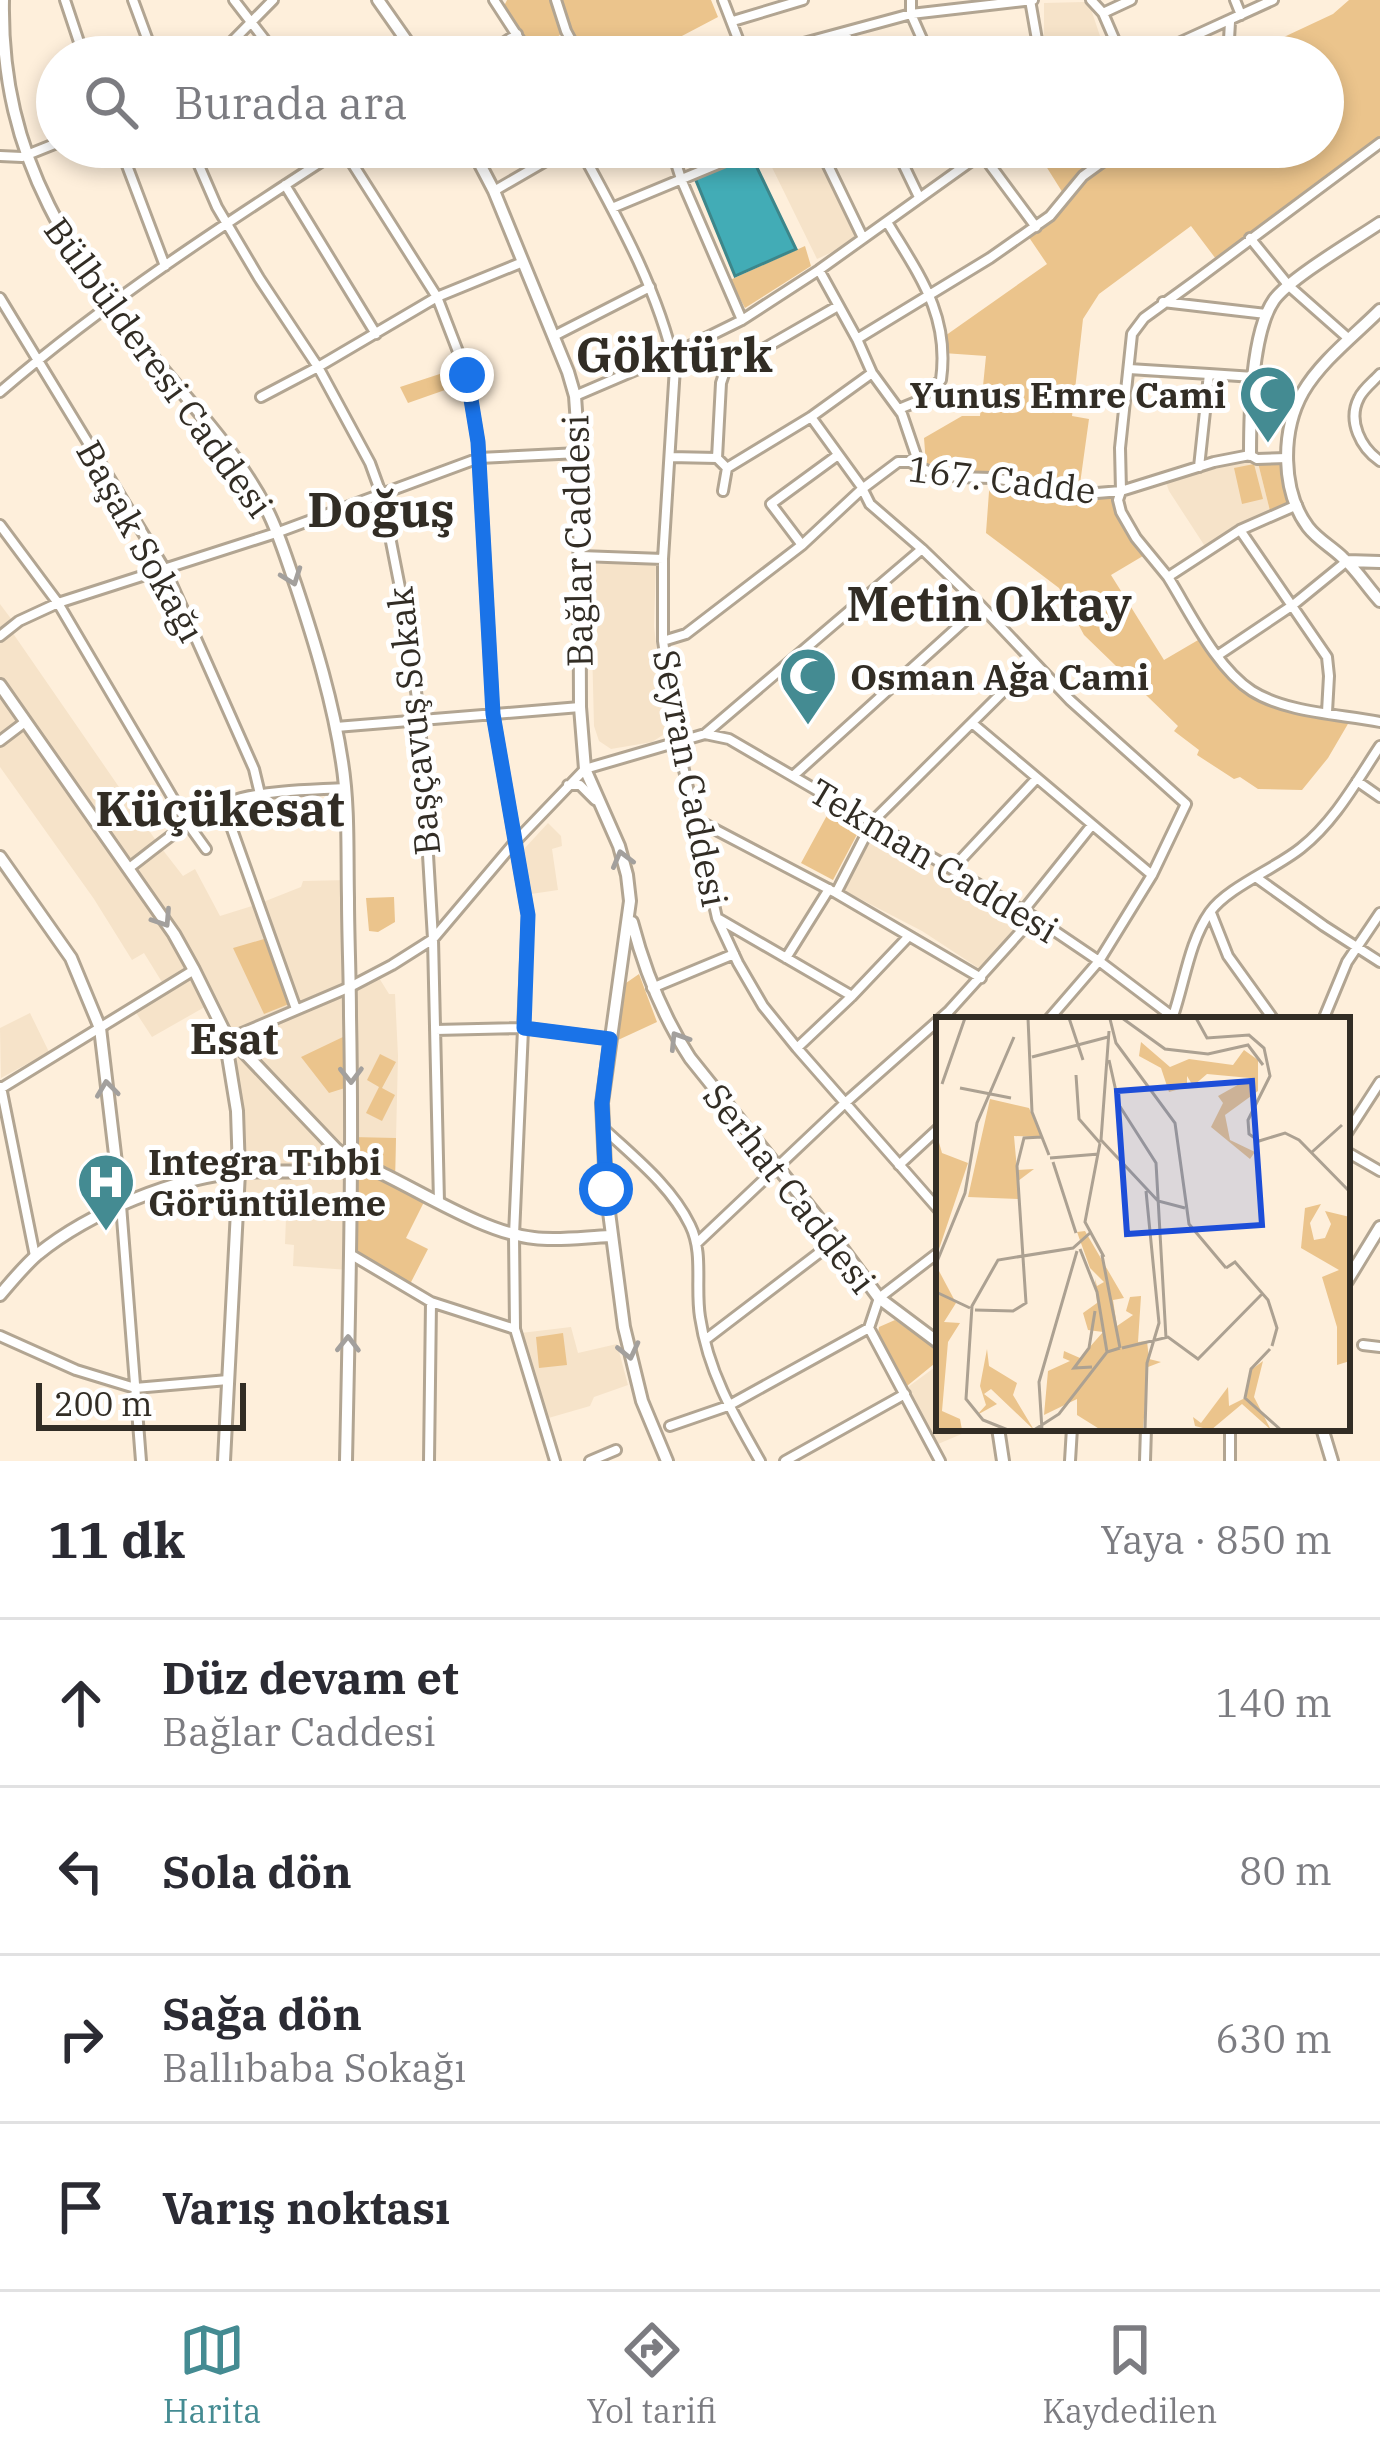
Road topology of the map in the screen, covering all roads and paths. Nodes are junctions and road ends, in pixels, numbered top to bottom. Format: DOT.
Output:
graph roads {
  1 [pos="4,0"];
  2 [pos="64,0"];
  3 [pos="133,0"];
  4 [pos="234,0"];
  5 [pos="273,0"];
  6 [pos="378,0"];
  7 [pos="494,0"];
  8 [pos="556,0"];
  9 [pos="724,0"];
  10 [pos="802,0"];
  11 [pos="911,0"];
  12 [pos="1031,0"];
  13 [pos="1091,0"];
  14 [pos="1131,0"];
  15 [pos="1235,0"];
  16 [pos="1273,0"];
  17 [pos="504,5"];
  18 [pos="911,14"];
  19 [pos="1103,14"];
  20 [pos="1241,15"];
  21 [pos="253,22"];
  22 [pos="733,22"];
  23 [pos="1230,22"];
  24 [pos="845,32"];
  25 [pos="517,34"];
  26 [pos="77,36"];
  27 [pos="146,36"];
  28 [pos="239,36"];
  29 [pos="263,36"];
  30 [pos="403,36"];
  31 [pos="514,36"];
  32 [pos="569,36"];
  33 [pos="739,36"];
  34 [pos="829,36"];
  35 [pos="847,36"];
  36 [pos="921,36"];
  37 [pos="1037,36"];
  38 [pos="1113,36"];
  39 [pos="1197,36"];
  40 [pos="1229,36"];
  41 [pos="1380,143"];
  42 [pos="36,151"];
  43 [pos="0,156"];
  44 [pos="22,157"];
  45 [pos="128,168"];
  46 [pos="201,168"];
  47 [pos="311,168"];
  48 [pos="356,168"];
  49 [pos="482,168"];
  50 [pos="536,168"];
  51 [pos="587,168"];
  52 [pos="677,168"];
  53 [pos="708,168"];
  54 [pos="829,168"];
  55 [pos="906,168"];
  56 [pos="962,168"];
  57 [pos="994,168"];
  58 [pos="1094,168"];
  59 [pos="681,179"];
  60 [pos="285,185"];
  61 [pos="494,191"];
  62 [pos="920,197"];
  63 [pos="612,208"];
  64 [pos="887,222"];
  65 [pos="226,223"];
  66 [pos="1380,223"];
  67 [pos="1036,227"];
  68 [pos="863,238"];
  69 [pos="1250,238"];
  70 [pos="523,262"];
  71 [pos="165,266"];
  72 [pos="818,270"];
  73 [pos="1289,286"];
  74 [pos="650,287"];
  75 [pos="931,295"];
  76 [pos="437,297"];
  77 [pos="0,298"];
  78 [pos="1163,302"];
  79 [pos="110,305"];
  80 [pos="838,306"];
  81 [pos="1380,310"];
  82 [pos="1267,314"];
  83 [pos="742,320"];
  84 [pos="376,334"];
  85 [pos="554,336"];
  86 [pos="857,339"];
  87 [pos="1350,340"];
  88 [pos="673,354"];
  89 [pos="37,360"];
  90 [pos="318,368"];
  91 [pos="1129,369"];
  92 [pos="872,373"];
  93 [pos="1209,374"];
  94 [pos="1380,374"];
  95 [pos="1254,377"];
  96 [pos="0,392"];
  97 [pos="574,396"];
  98 [pos="261,397"];
  99 [pos="899,409"];
  100 [pos="811,417"];
  101 [pos="579,453"];
  102 [pos="838,455"];
  103 [pos="1250,455"];
  104 [pos="670,457"];
  105 [pos="478,458"];
  106 [pos="717,458"];
  107 [pos="1287,458"];
  108 [pos="1380,461"];
  109 [pos="919,465"];
  110 [pos="1199,466"];
  111 [pos="727,468"];
  112 [pos="862,490"];
  113 [pos="723,491"];
  114 [pos="1121,491"];
  115 [pos="382,496"];
  116 [pos="1297,505"];
  117 [pos="0,525"];
  118 [pos="1240,530"];
  119 [pos="276,533"];
  120 [pos="802,545"];
  121 [pos="922,549"];
  122 [pos="580,556"];
  123 [pos="663,559"];
  124 [pos="1347,560"];
  125 [pos="1380,562"];
  126 [pos="166,571"];
  127 [pos="1168,577"];
  128 [pos="1380,601"];
  129 [pos="58,603"];
  130 [pos="1293,605"];
  131 [pos="981,606"];
  132 [pos="0,636"];
  133 [pos="663,641"];
  134 [pos="1217,656"];
  135 [pos="1033,662"];
  136 [pos="0,685"];
  137 [pos="580,707"];
  138 [pos="1327,712"];
  139 [pos="493,714"];
  140 [pos="420,720"];
  141 [pos="26,721"];
  142 [pos="1380,722"];
  143 [pos="973,723"];
  144 [pos="336,728"];
  145 [pos="706,734"];
  146 [pos="0,741"];
  147 [pos="678,743"];
  148 [pos="1380,746"];
  149 [pos="585,769"];
  150 [pos="793,776"];
  151 [pos="1037,778"];
  152 [pos="1357,781"];
  153 [pos="567,785"];
  154 [pos="345,788"];
  155 [pos="260,794"];
  156 [pos="1380,797"];
  157 [pos="223,804"];
  158 [pos="603,808"];
  159 [pos="696,819"];
  160 [pos="872,821"];
  161 [pos="188,824"];
  162 [pos="1092,825"];
  163 [pos="515,842"];
  164 [pos="206,849"];
  165 [pos="0,857"];
  166 [pos="129,868"];
  167 [pos="953,868"];
  168 [pos="1152,875"];
  169 [pos="1257,878"];
  170 [pos="833,891"];
  171 [pos="1023,911"];
  172 [pos="1210,912"];
  173 [pos="1380,913"];
  174 [pos="629,914"];
  175 [pos="1034,917"];
  176 [pos="717,918"];
  177 [pos="909,936"];
  178 [pos="433,939"];
  179 [pos="1357,946"];
  180 [pos="734,954"];
  181 [pos="786,958"];
  182 [pos="1099,961"];
  183 [pos="1380,962"];
  184 [pos="194,970"];
  185 [pos="982,978"];
  186 [pos="350,987"];
  187 [pos="651,988"];
  188 [pos="852,996"];
  189 [pos="296,1009"];
  190 [pos="942,1017"];
  191 [pos="1051,1017"];
  192 [pos="1173,1017"];
  193 [pos="1174,1017"];
  194 [pos="1269,1017"];
  195 [pos="1323,1017"];
  196 [pos="936,1022"];
  197 [pos="100,1028"];
  198 [pos="524,1028"];
  199 [pos="435,1030"];
  200 [pos="228,1039"];
  201 [pos="610,1039"];
  202 [pos="796,1048"];
  203 [pos="1380,1082"];
  204 [pos="0,1088"];
  205 [pos="844,1103"];
  206 [pos="603,1128"];
  207 [pos="1350,1128"];
  208 [pos="936,1131"];
  209 [pos="1350,1154"];
  210 [pos="352,1162"];
  211 [pos="899,1165"];
  212 [pos="776,1168"];
  213 [pos="1380,1171"];
  214 [pos="239,1172"];
  215 [pos="439,1202"];
  216 [pos="122,1205"];
  217 [pos="936,1207"];
  218 [pos="1380,1227"];
  219 [pos="514,1235"];
  220 [pos="610,1236"];
  221 [pos="836,1240"];
  222 [pos="697,1243"];
  223 [pos="349,1254"];
  224 [pos="936,1254"];
  225 [pos="35,1256"];
  226 [pos="1350,1276"];
  227 [pos="0,1295"];
  228 [pos="879,1298"];
  229 [pos="431,1302"];
  230 [pos="869,1328"];
  231 [pos="515,1329"];
  232 [pos="0,1336"];
  233 [pos="705,1340"];
  234 [pos="936,1341"];
  235 [pos="1363,1345"];
  236 [pos="1380,1347"];
  237 [pos="228,1380"];
  238 [pos="134,1388"];
  239 [pos="905,1394"];
  240 [pos="728,1406"];
  241 [pos="670,1426"];
  242 [pos="998,1431"];
  243 [pos="1072,1431"];
  244 [pos="1145,1431"];
  245 [pos="1229,1431"];
  246 [pos="1323,1431"];
  247 [pos="611,1455"];
  248 [pos="142,1461"];
  249 [pos="224,1461"];
  250 [pos="346,1461"];
  251 [pos="429,1461"];
  252 [pos="555,1461"];
  253 [pos="590,1461"];
  254 [pos="667,1461"];
  255 [pos="760,1461"];
  256 [pos="785,1461"];
  257 [pos="940,1461"];
  258 [pos="1003,1461"];
  259 [pos="1070,1461"];
  260 [pos="1144,1461"];
  261 [pos="1230,1461"];
  262 [pos="1332,1461"];
  1 -- 44 [label="main road, Bülbülderesi Caddesi"];
  2 -- 26 [label="street"];
  3 -- 27 [label="street"];
  4 -- 21 [label="street"];
  5 -- 21 [label="street"];
  6 -- 30 [label="main road"];
  7 -- 17 [label="street"];
  8 -- 32 [label="street"];
  9 -- 22 [label="street"];
  10 -- 22 [label="street"];
  11 -- 18 [label="street"];
  12 -- 18 [label="street"];
  12 -- 37 [label="street"];
  13 -- 19 [label="street"];
  14 -- 19 [label="street"];
  15 -- 20 [label="street"];
  16 -- 20 [label="street"];
  17 -- 25 [label="street"];
  18 -- 24 [label="street"];
  18 -- 36 [label="street"];
  19 -- 38 [label="street"];
  20 -- 23 [label="street"];
  21 -- 28 [label="street"];
  21 -- 29 [label="street"];
  22 -- 33 [label="street"];
  23 -- 39 [label="street"];
  23 -- 40 [label="street"];
  24 -- 34 [label="street"];
  24 -- 35 [label="street"];
  25 -- 31 [label="street"];
  41 -- 69 [label="street"];
  42 -- 44 [label="street"];
  43 -- 44 [label="street"];
  44 -- 79 [label="main road, Bülbülderesi Caddesi"];
  45 -- 71 [label="street"];
  46 -- 65 [label="street, Başçavuş Sokak"];
  47 -- 60 [label="street"];
  48 -- 76 [label="street"];
  49 -- 61 [label="main road, Bağlar Caddesi"];
  50 -- 61 [label="street"];
  51 -- 63 [label="street, Seyran Caddesi"];
  52 -- 59 [label="street"];
  53 -- 59 [label="street"];
  54 -- 68 [label="street"];
  55 -- 62 [label="street"];
  56 -- 62 [label="street"];
  57 -- 67 [label="street"];
  58 -- 67 [label="street"];
  59 -- 63 [label="street"];
  59 -- 83 [label="street"];
  60 -- 65 [label="street"];
  60 -- 84 [label="street"];
  61 -- 70 [label="main road, Bağlar Caddesi"];
  62 -- 64 [label="street"];
  63 -- 74 [label="street, Seyran Caddesi"];
  64 -- 68 [label="street"];
  64 -- 75 [label="street"];
  65 -- 71 [label="street"];
  65 -- 90 [label="street, Başçavuş Sokak"];
  66 -- 73 [label="main road"];
  67 -- 75 [label="street"];
  68 -- 72 [label="street"];
  69 -- 73 [label="street"];
  69 -- 78 [label="street"];
  70 -- 76 [label="street"];
  70 -- 85 [label="main road, Bağlar Caddesi"];
  71 -- 79 [label="street"];
  72 -- 80 [label="street"];
  72 -- 83 [label="street"];
  73 -- 82 [label="main road"];
  73 -- 87 [label="street"];
  74 -- 85 [label="street"];
  74 -- 88 [label="street, Seyran Caddesi"];
  75 -- 86 [label="street"];
  75 -- 99 [label="street"];
  76 -- 84 [label="street"];
  76 -- 105 [label="street"];
  77 -- 89 [label="street, Başak Sokağı"];
  78 -- 82 [label="street"];
  78 -- 91 [label="street"];
  79 -- 89 [label="street"];
  79 -- 119 [label="main road, Bülbülderesi Caddesi"];
  80 -- 86 [label="street"];
  80 -- 106 [label="street"];
  81 -- 87 [label="main road"];
  82 -- 95 [label="main road"];
  83 -- 88 [label="street"];
  84 -- 90 [label="street"];
  85 -- 97 [label="main road, Bağlar Caddesi"];
  86 -- 92 [label="street"];
  87 -- 107 [label="main road"];
  88 -- 97 [label="street"];
  88 -- 104 [label="street, Seyran Caddesi"];
  89 -- 96 [label="street"];
  89 -- 126 [label="street, Başak Sokağı"];
  90 -- 98 [label="street"];
  90 -- 115 [label="street, Başçavuş Sokak"];
  91 -- 93 [label="street"];
  91 -- 114 [label="street"];
  92 -- 99 [label="street"];
  92 -- 100 [label="street"];
  93 -- 95 [label="street"];
  93 -- 110 [label="street"];
  94 -- 108 [label="street"];
  95 -- 103 [label="main road"];
  97 -- 101 [label="main road, Bağlar Caddesi"];
  99 -- 109 [label="street"];
  100 -- 102 [label="street"];
  100 -- 111 [label="street"];
  101 -- 105 [label="street"];
  101 -- 122 [label="main road, Bağlar Caddesi"];
  102 -- 112 [label="street"];
  102 -- 120 [label="street"];
  103 -- 107 [label="street, 167. Cadde"];
  103 -- 110 [label="street, 167. Cadde"];
  104 -- 106 [label="street"];
  104 -- 123 [label="street, Seyran Caddesi"];
  105 -- 115 [label="street"];
  105 -- 139 [label="street"];
  106 -- 111 [label="street"];
  107 -- 116 [label="main road"];
  109 -- 112 [label="street, 167. Cadde"];
  109 -- 114 [label="street, 167. Cadde"];
  110 -- 114 [label="street, 167. Cadde"];
  111 -- 113 [label="street"];
  112 -- 120 [label="street, 167. Cadde"];
  112 -- 121 [label="street"];
  114 -- 127 [label="street"];
  115 -- 119 [label="street"];
  115 -- 140 [label="street, Başçavuş Sokak"];
  116 -- 118 [label="street"];
  116 -- 124 [label="main road"];
  117 -- 129 [label="street"];
  118 -- 127 [label="street"];
  118 -- 130 [label="street"];
  119 -- 126 [label="street"];
  119 -- 144 [label="main road, Bülbülderesi Caddesi, one-way"];
  120 -- 133 [label="street, 167. Cadde"];
  121 -- 131 [label="street"];
  121 -- 145 [label="street"];
  122 -- 123 [label="street"];
  122 -- 137 [label="main road, Bağlar Caddesi"];
  123 -- 133 [label="street, Seyran Caddesi"];
  124 -- 125 [label="main road"];
  124 -- 128 [label="main road"];
  124 -- 130 [label="street"];
  126 -- 129 [label="street"];
  126 -- 155 [label="street, Başak Sokağı"];
  127 -- 134 [label="street"];
  129 -- 132 [label="street"];
  129 -- 161 [label="street"];
  130 -- 134 [label="street"];
  130 -- 138 [label="street"];
  131 -- 135 [label="street"];
  131 -- 150 [label="street"];
  133 -- 147 [label="street, Seyran Caddesi"];
  134 -- 138 [label="street"];
  135 -- 143 [label="street"];
  135 -- 168 [label="street"];
  136 -- 141 [label="main road"];
  137 -- 139 [label="street"];
  137 -- 149 [label="main road, Bağlar Caddesi"];
  138 -- 142 [label="street"];
  139 -- 140 [label="street"];
  139 -- 163 [label="street"];
  140 -- 144 [label="street"];
  140 -- 178 [label="street, Başçavuş Sokak"];
  141 -- 146 [label="street"];
  141 -- 166 [label="main road"];
  143 -- 151 [label="street"];
  143 -- 160 [label="street"];
  144 -- 154 [label="main road, Bülbülderesi Caddesi"];
  145 -- 147 [label="street"];
  145 -- 150 [label="street, Tekman Caddesi"];
  147 -- 149 [label="street"];
  147 -- 159 [label="street, Seyran Caddesi"];
  148 -- 152 [label="street"];
  149 -- 153 [label="street"];
  149 -- 158 [label="main road, Bağlar Caddesi"];
  150 -- 160 [label="street, Tekman Caddesi"];
  151 -- 162 [label="street"];
  151 -- 167 [label="street"];
  152 -- 156 [label="street"];
  152 -- 169 [label="street"];
  153 -- 158 [label="street"];
  153 -- 163 [label="street"];
  154 -- 155 [label="street"];
  154 -- 186 [label="main road, Bülbülderesi Caddesi"];
  155 -- 157 [label="street"];
  157 -- 161 [label="street"];
  157 -- 189 [label="street"];
  174 -- 158 [label="main road, Bağlar Caddesi, one-way"];
  159 -- 170 [label="street"];
  159 -- 176 [label="street, Seyran Caddesi"];
  160 -- 167 [label="street, Tekman Caddesi"];
  160 -- 170 [label="street"];
  161 -- 164 [label="street"];
  161 -- 166 [label="street"];
  162 -- 168 [label="street"];
  162 -- 171 [label="street"];
  163 -- 178 [label="street"];
  163 -- 198 [label="street"];
  165 -- 197 [label="main road"];
  166 -- 184 [label="main road, one-way"];
  167 -- 171 [label="street, Tekman Caddesi"];
  168 -- 182 [label="street"];
  169 -- 172 [label="street"];
  169 -- 179 [label="street"];
  170 -- 177 [label="street"];
  170 -- 181 [label="street"];
  171 -- 175 [label="street, Tekman Caddesi"];
  172 -- 193 [label="street"];
  172 -- 194 [label="street"];
  173 -- 179 [label="street"];
  174 -- 187 [label="main road, Serhat Caddesi"];
  174 -- 201 [label="main road, Bağlar Caddesi"];
  175 -- 182 [label="street, Tekman Caddesi"];
  175 -- 185 [label="street"];
  176 -- 180 [label="street, Seyran Caddesi"];
  176 -- 181 [label="street"];
  177 -- 185 [label="street"];
  177 -- 188 [label="street"];
  178 -- 186 [label="street"];
  178 -- 199 [label="street, Başçavuş Sokak"];
  179 -- 183 [label="street"];
  179 -- 195 [label="street"];
  180 -- 187 [label="street"];
  180 -- 202 [label="street, Seyran Caddesi"];
  181 -- 188 [label="street"];
  182 -- 191 [label="street"];
  182 -- 192 [label="street, Tekman Caddesi"];
  184 -- 197 [label="street"];
  184 -- 200 [label="main road"];
  185 -- 190 [label="street"];
  186 -- 189 [label="street"];
  186 -- 210 [label="main road, Bülbülderesi Caddesi, one-way"];
  212 -- 187 [label="main road, Serhat Caddesi, one-way"];
  188 -- 202 [label="street"];
  189 -- 200 [label="street"];
  196 -- 205 [label="street"];
  197 -- 204 [label="street"];
  216 -- 197 [label="main road, one-way"];
  198 -- 199 [label="street"];
  198 -- 201 [label="street"];
  198 -- 219 [label="street"];
  199 -- 215 [label="street, Başçavuş Sokak"];
  200 -- 210 [label="main road"];
  200 -- 214 [label="main road"];
  201 -- 206 [label="main road, Bağlar Caddesi"];
  202 -- 205 [label="street, Seyran Caddesi"];
  203 -- 207 [label="street"];
  204 -- 225 [label="street"];
  205 -- 211 [label="street, Seyran Caddesi"];
  205 -- 212 [label="street"];
  206 -- 220 [label="main road, Bağlar Caddesi"];
  206 -- 222 [label="street"];
  208 -- 211 [label="street"];
  209 -- 213 [label="street"];
  210 -- 214 [label="main road"];
  210 -- 215 [label="main road"];
  210 -- 223 [label="main road, Bülbülderesi Caddesi"];
  211 -- 217 [label="street, Seyran Caddesi"];
  212 -- 221 [label="main road, Serhat Caddesi"];
  212 -- 222 [label="street"];
  214 -- 216 [label="main road"];
  214 -- 237 [label="main road"];
  215 -- 219 [label="main road"];
  216 -- 225 [label="main road"];
  216 -- 238 [label="street"];
  218 -- 226 [label="main road"];
  219 -- 220 [label="main road"];
  219 -- 231 [label="street"];
  220 -- 254 [label="main road, Bağlar Caddesi, one-way"];
  221 -- 228 [label="main road, Serhat Caddesi"];
  221 -- 233 [label="street"];
  222 -- 233 [label="street"];
  223 -- 229 [label="street"];
  250 -- 223 [label="main road, Bülbülderesi Caddesi, one-way"];
  224 -- 228 [label="street"];
  225 -- 227 [label="main road"];
  228 -- 230 [label="street, Serhat Caddesi"];
  228 -- 234 [label="main road"];
  229 -- 231 [label="street"];
  229 -- 251 [label="street"];
  230 -- 239 [label="street, Serhat Caddesi"];
  230 -- 240 [label="street"];
  231 -- 252 [label="street"];
  232 -- 238 [label="street"];
  233 -- 240 [label="street"];
  235 -- 236 [label="street"];
  237 -- 238 [label="street"];
  237 -- 249 [label="main road"];
  238 -- 248 [label="street"];
  239 -- 256 [label="street"];
  239 -- 257 [label="street, Serhat Caddesi"];
  240 -- 241 [label="street"];
  240 -- 255 [label="street"];
  242 -- 258 [label="main road"];
  243 -- 259 [label="street"];
  244 -- 260 [label="street"];
  245 -- 261 [label="street"];
  246 -- 262 [label="main road"];
  247 -- 253 [label="street"];
}
